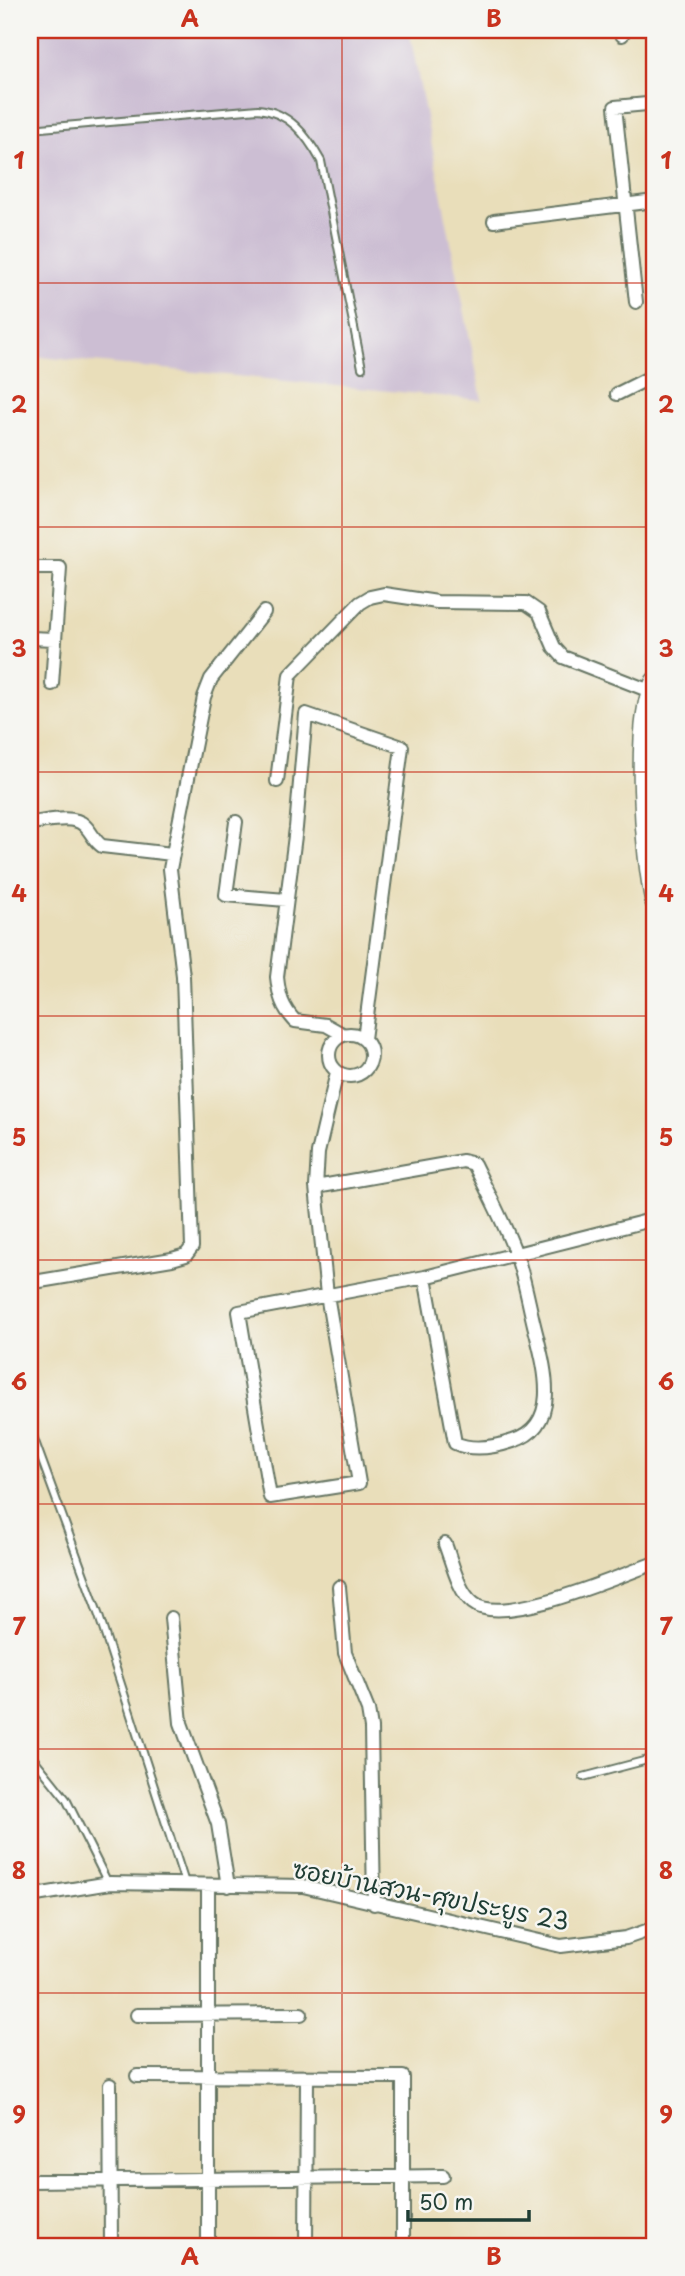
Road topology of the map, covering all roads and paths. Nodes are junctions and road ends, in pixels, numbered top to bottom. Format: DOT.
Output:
graph roads {
  1 [pos="647,104"];
  2 [pos="30,129"];
  3 [pos="655,201"];
  4 [pos="626,203"];
  5 [pos="494,221"];
  6 [pos="636,302"];
  7 [pos="362,368"];
  8 [pos="655,375"];
  9 [pos="617,394"];
  10 [pos="30,568"];
  11 [pos="264,612"];
  12 [pos="30,638"];
  13 [pos="55,639"];
  14 [pos="52,684"];
  15 [pos="652,686"];
  16 [pos="277,781"];
  17 [pos="236,822"];
  18 [pos="30,823"];
  19 [pos="172,854"];
  20 [pos="286,900"];
  21 [pos="655,903"];
  22 [pos="344,1035"];
  23 [pos="364,1039"];
  24 [pos="337,1072"];
  25 [pos="316,1187"];
  26 [pos="655,1219"];
  27 [pos="516,1254"];
  28 [pos="425,1277"];
  29 [pos="40,1281"];
  30 [pos="327,1295"];
  31 [pos="30,1428"];
  32 [pos="445,1544"];
  33 [pos="655,1563"];
  34 [pos="339,1587"];
  35 [pos="171,1618"];
  36 [pos="30,1754"];
  37 [pos="655,1758"];
  38 [pos="583,1777"];
  39 [pos="108,1884"];
  40 [pos="186,1886"];
  41 [pos="208,1886"];
  42 [pos="228,1886"];
  43 [pos="30,1896"];
  44 [pos="374,1904"];
  45 [pos="655,1928"];
  46 [pos="301,2014"];
  47 [pos="137,2015"];
  48 [pos="208,2015"];
  49 [pos="137,2076"];
  50 [pos="209,2076"];
  51 [pos="307,2077"];
  52 [pos="110,2085"];
  53 [pos="443,2176"];
  54 [pos="404,2177"];
  55 [pos="307,2178"];
  56 [pos="209,2179"];
  57 [pos="112,2180"];
  58 [pos="30,2181"];
  59 [pos="111,2246"];
  60 [pos="208,2246"];
  61 [pos="306,2246"];
  62 [pos="403,2246"];
  1 -- 4 [label="street"];
  2 -- 7 [label="lane"];
  3 -- 4 [label="street"];
  4 -- 5 [label="street"];
  4 -- 6 [label="street"];
  8 -- 9 [label="street"];
  10 -- 13 [label="street"];
  11 -- 19 [label="street"];
  12 -- 13 [label="street"];
  13 -- 14 [label="street"];
  15 -- 16 [label="street"];
  15 -- 21 [label="street"];
  17 -- 20 [label="street"];
  18 -- 19 [label="street"];
  19 -- 29 [label="street"];
  20 -- 22 [label="street"];
  20 -- 23 [label="street"];
  22 -- 23 [label="street"];
  22 -- 24 [label="street"];
  23 -- 24 [label="street"];
  24 -- 25 [label="street"];
  25 -- 27 [label="street"];
  25 -- 30 [label="street"];
  26 -- 27 [label="street"];
  27 -- 28 [label="street"];
  27 -- 28 [label="street"];
  28 -- 30 [label="street"];
  30 -- 30 [label="street"];
  31 -- 40 [label="lane"];
  32 -- 33 [label="street"];
  34 -- 44 [label="street"];
  35 -- 42 [label="street"];
  36 -- 39 [label="lane"];
  37 -- 38 [label="lane"];
  39 -- 40 [label="street, ซอยบ้านสวน-ศุขประยูร 23"];
  39 -- 43 [label="street, ซอยบ้านสวน-ศุขประยูร 23"];
  40 -- 41 [label="street, ซอยบ้านสวน-ศุขประยูร 23"];
  41 -- 42 [label="street, ซอยบ้านสวน-ศุขประยูร 23"];
  41 -- 48 [label="street"];
  42 -- 44 [label="street, ซอยบ้านสวน-ศุขประยูร 23"];
  44 -- 45 [label="street, ซอยบ้านสวน-ศุขประยูร 23"];
  46 -- 48 [label="street"];
  47 -- 48 [label="street"];
  48 -- 50 [label="street"];
  49 -- 50 [label="street"];
  50 -- 51 [label="street"];
  50 -- 56 [label="street"];
  51 -- 54 [label="street"];
  51 -- 55 [label="street"];
  52 -- 57 [label="street"];
  53 -- 54 [label="street"];
  54 -- 55 [label="street"];
  54 -- 62 [label="street"];
  55 -- 56 [label="street"];
  55 -- 61 [label="street"];
  56 -- 57 [label="street"];
  56 -- 60 [label="street"];
  57 -- 58 [label="street"];
  57 -- 59 [label="street"];
}
